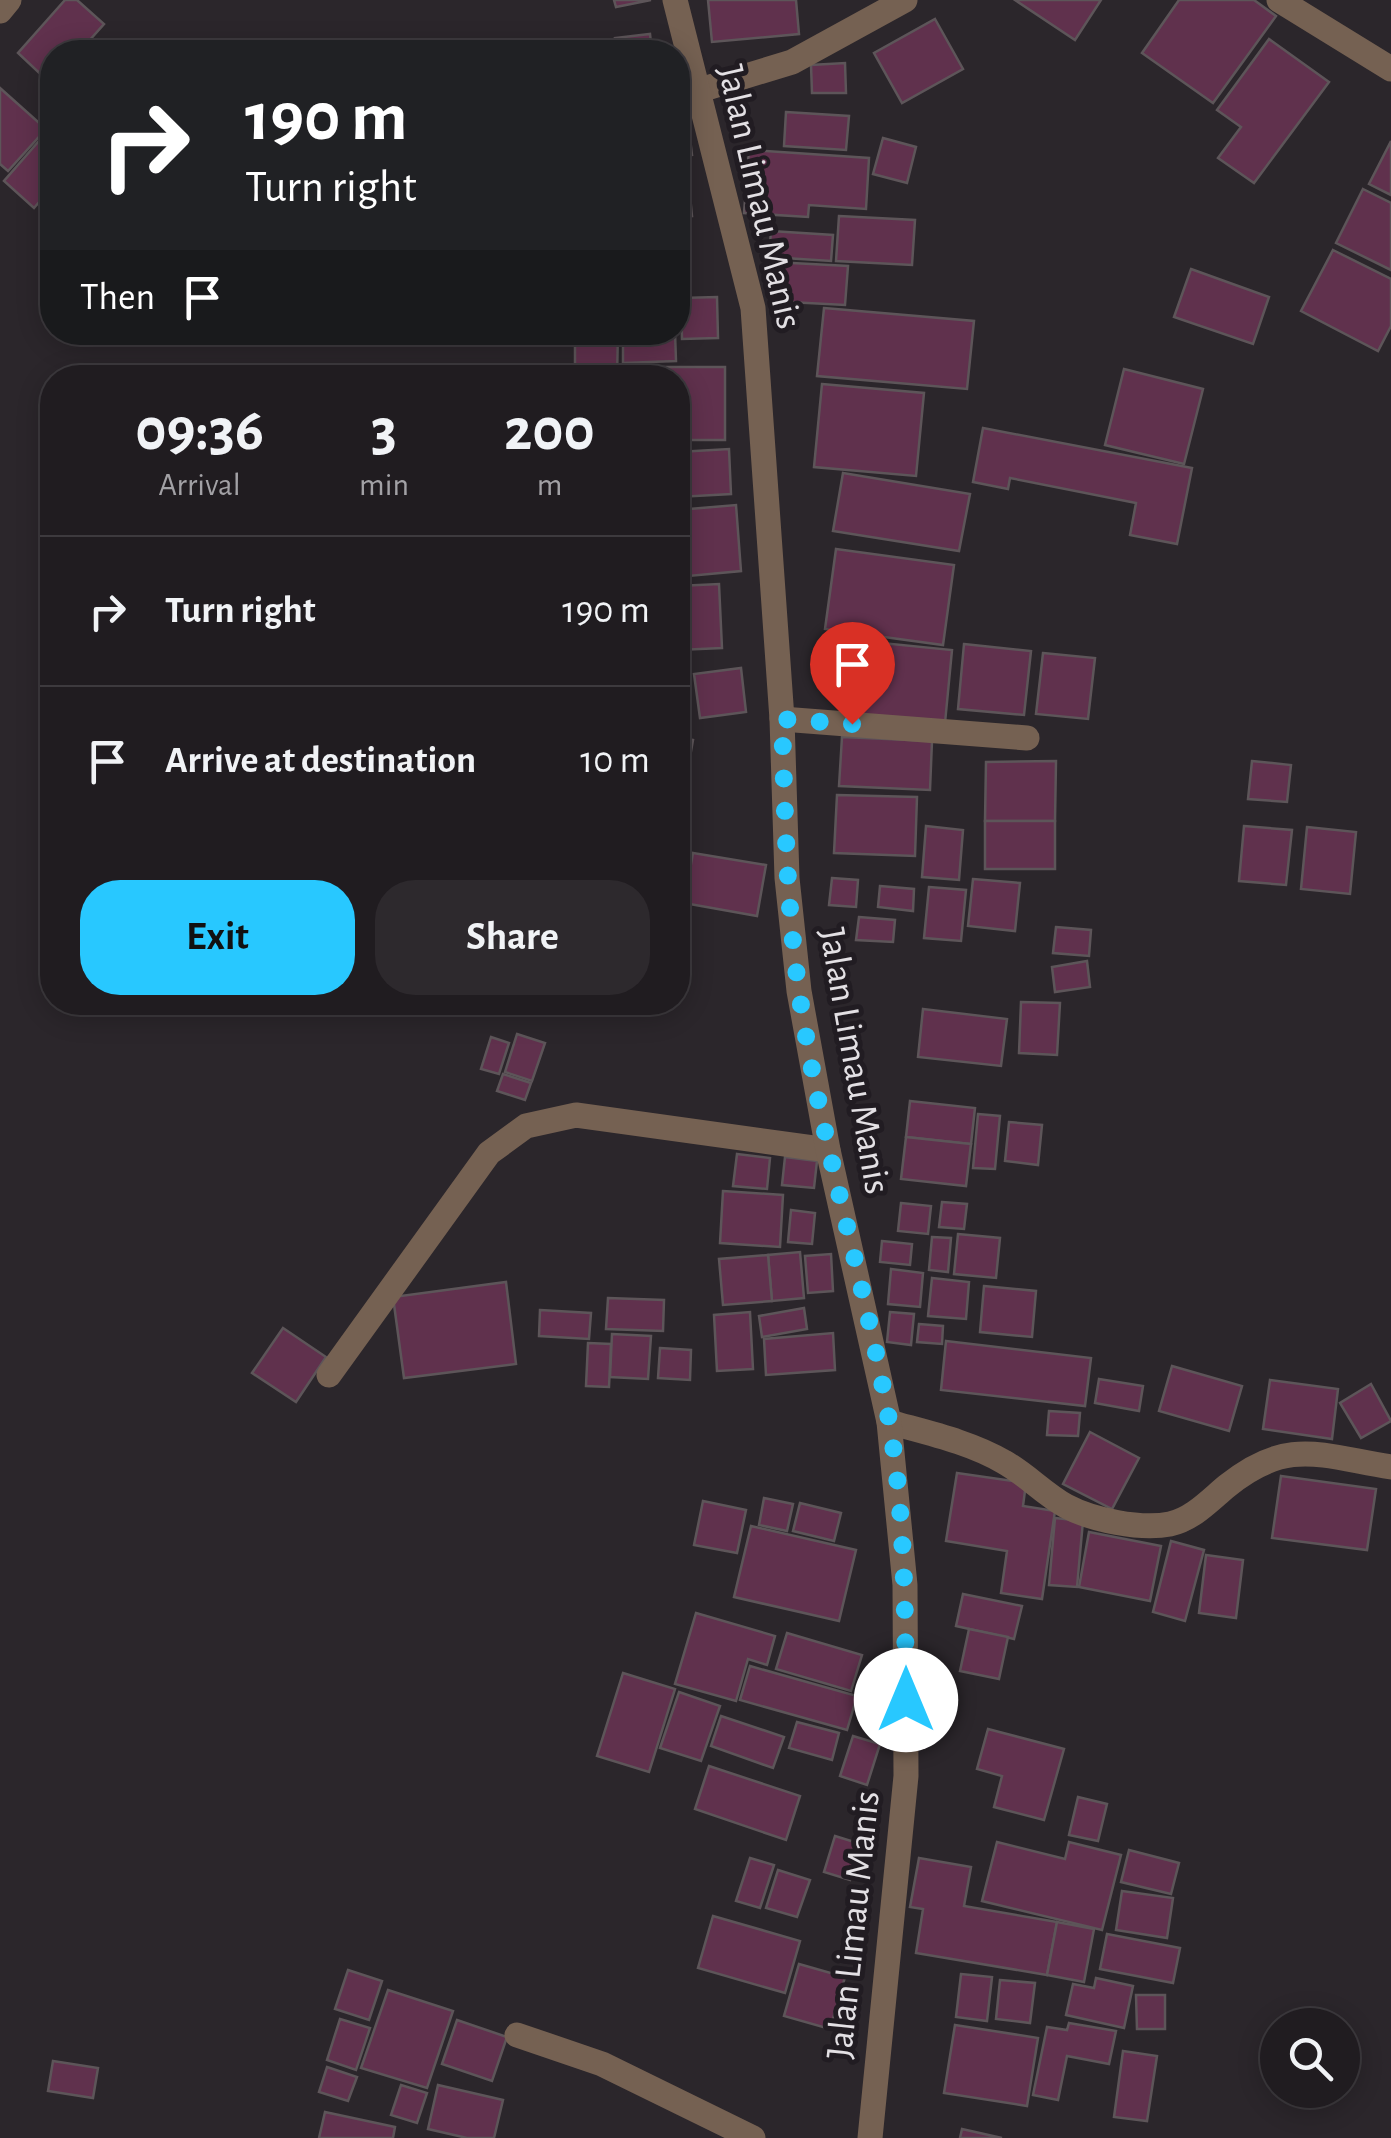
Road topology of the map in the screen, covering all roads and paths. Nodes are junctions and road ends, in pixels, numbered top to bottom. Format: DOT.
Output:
graph roads {
  1 [pos="9,0"];
  2 [pos="675,0"];
  3 [pos="905,0"];
  4 [pos="1279,0"];
  5 [pos="0,10"];
  6 [pos="684,40"];
  7 [pos="690,65"];
  8 [pos="1391,69"];
  9 [pos="696,91"];
  10 [pos="782,719"];
  11 [pos="1026,738"];
  12 [pos="828,1150"];
  13 [pos="329,1376"];
  14 [pos="890,1422"];
  15 [pos="1391,1467"];
  16 [pos="517,2035"];
  17 [pos="753,2138"];
  18 [pos="870,2138"];
  1 -- 5 [label="street"];
  2 -- 6 [label="street, Jalan Limau Manis"];
  3 -- 9 [label="street"];
  4 -- 8 [label="street"];
  7 -- 9 [label="street, Jalan Limau Manis"];
  9 -- 10 [label="street, Jalan Limau Manis"];
  10 -- 11 [label="street"];
  10 -- 12 [label="street, Jalan Limau Manis"];
  12 -- 13 [label="street"];
  12 -- 14 [label="street, Jalan Limau Manis"];
  14 -- 15 [label="street"];
  14 -- 18 [label="street, Jalan Limau Manis"];
  16 -- 17 [label="street"];
}
